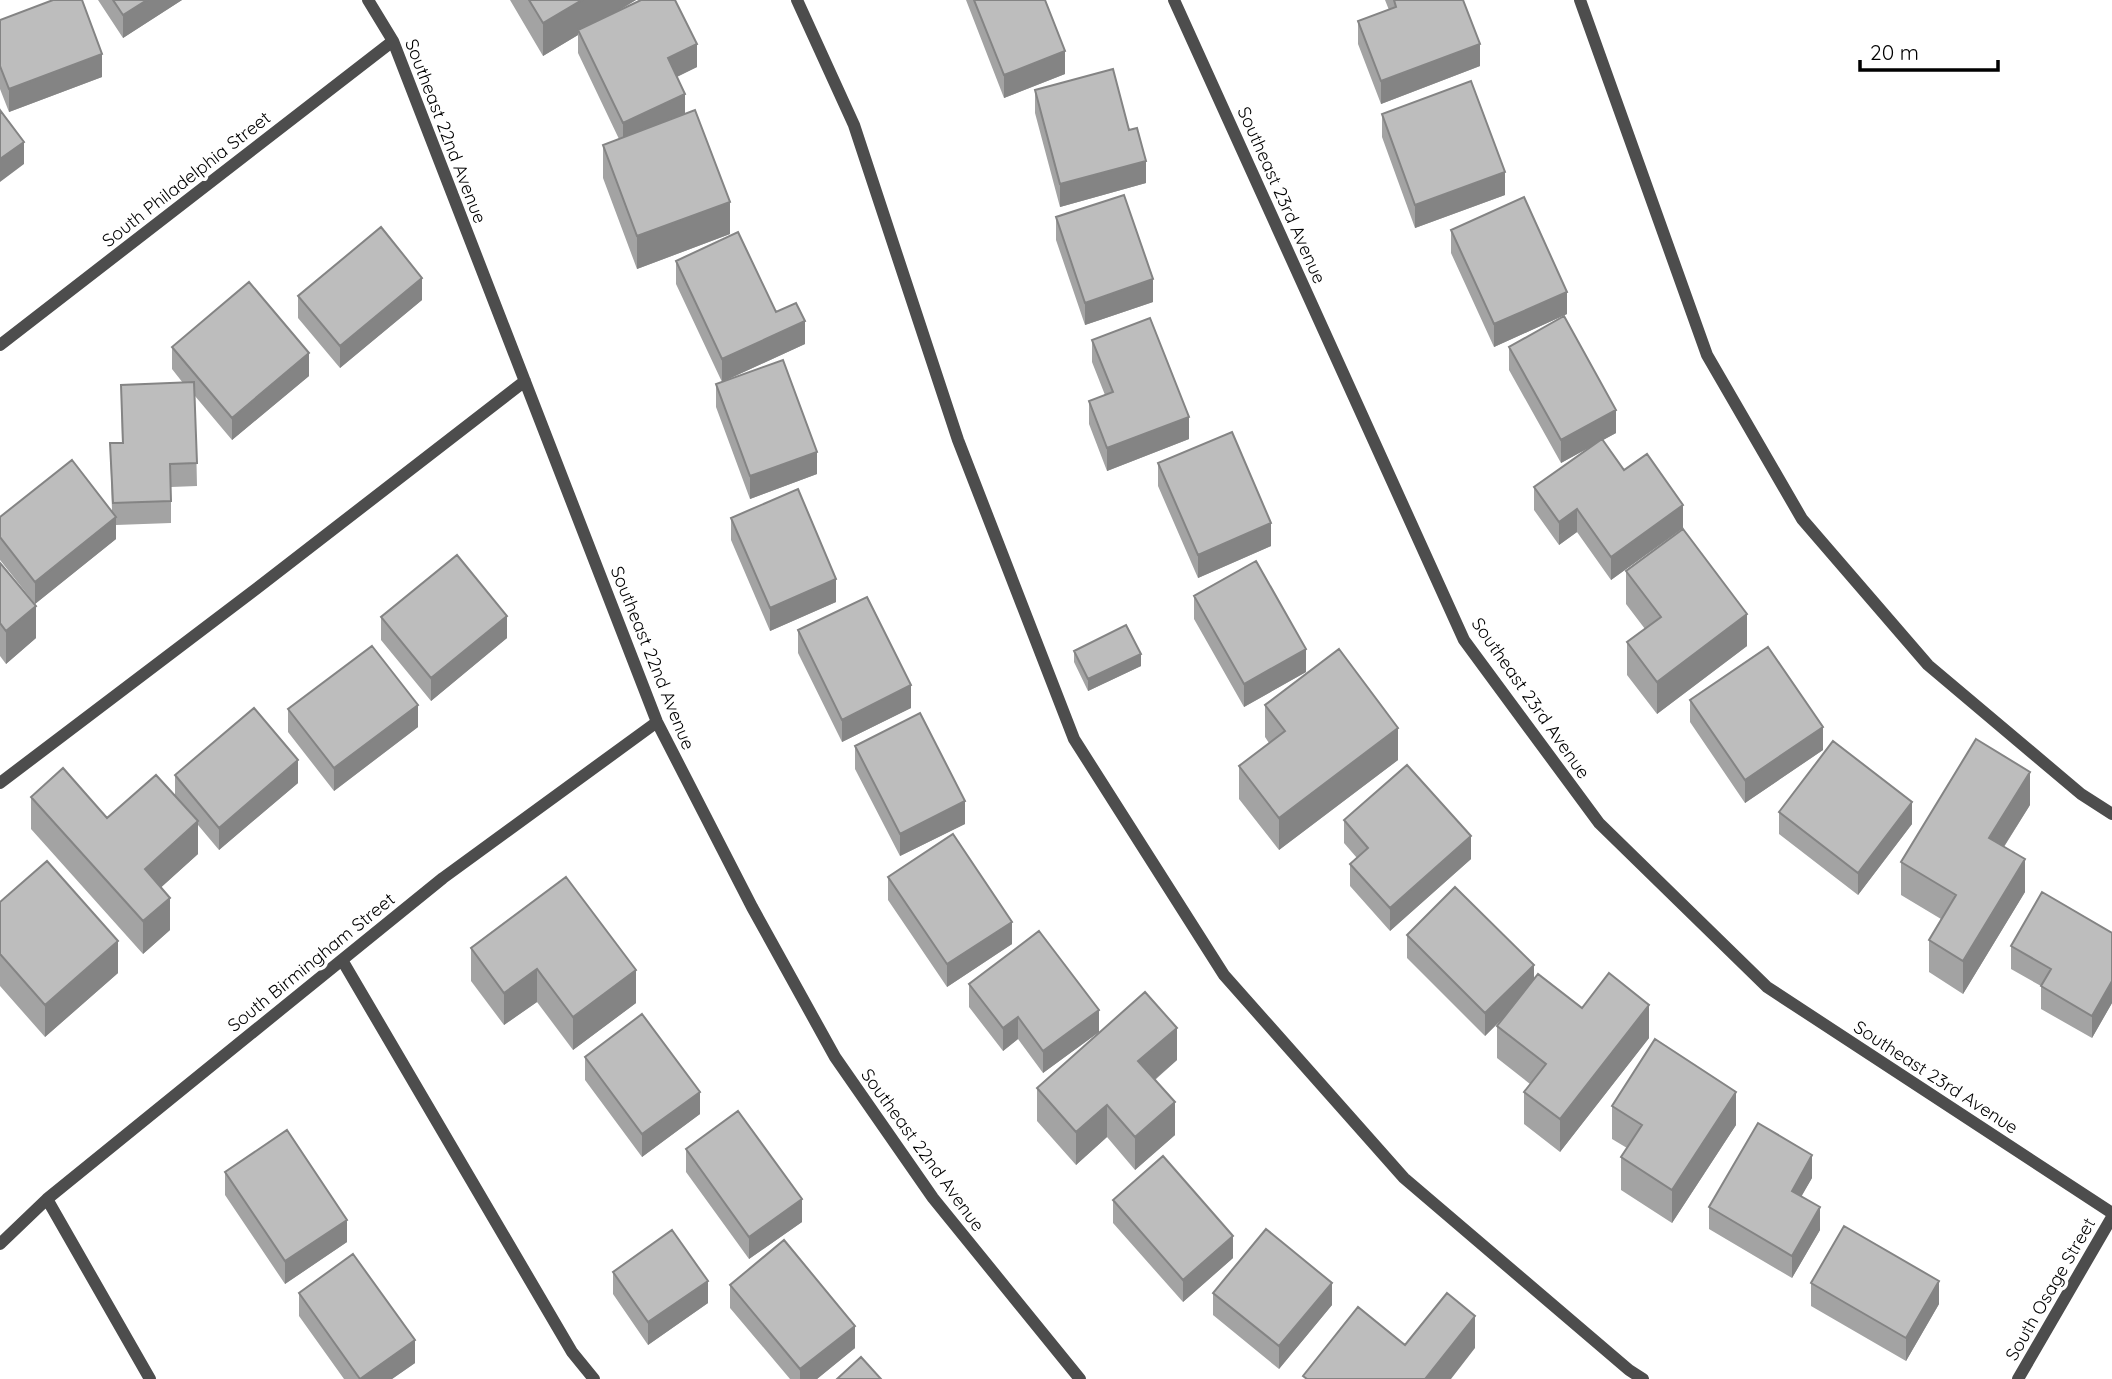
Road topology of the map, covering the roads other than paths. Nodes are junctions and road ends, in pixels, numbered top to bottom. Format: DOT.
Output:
graph roads {
  1 [pos="368,0"];
  2 [pos="797,0"];
  3 [pos="1174,0"];
  4 [pos="1580,0"];
  5 [pos="393,41"];
  6 [pos="0,345"];
  7 [pos="525,382"];
  8 [pos="657,722"];
  9 [pos="0,783"];
  10 [pos="2112,814"];
  11 [pos="342,960"];
  12 [pos="47,1199"];
  13 [pos="2112,1215"];
  14 [pos="0,1244"];
  15 [pos="150,1379"];
  16 [pos="594,1379"];
  17 [pos="1080,1379"];
  18 [pos="1643,1379"];
  19 [pos="2018,1379"];
  1 -- 5 [label="street, Southeast 22nd Avenue"];
  2 -- 18 [label="street"];
  3 -- 13 [label="street, Southeast 23rd Avenue"];
  4 -- 10 [label="street"];
  5 -- 6 [label="street, South Philadelphia Street"];
  5 -- 7 [label="street, Southeast 22nd Avenue"];
  7 -- 8 [label="street, Southeast 22nd Avenue"];
  7 -- 9 [label="street"];
  8 -- 11 [label="street, South Birmingham Street"];
  8 -- 17 [label="street, Southeast 22nd Avenue"];
  11 -- 12 [label="street, South Birmingham Street"];
  11 -- 16 [label="street"];
  12 -- 14 [label="street, South Birmingham Street"];
  12 -- 15 [label="street"];
  13 -- 19 [label="street, South Osage Street"];
}
